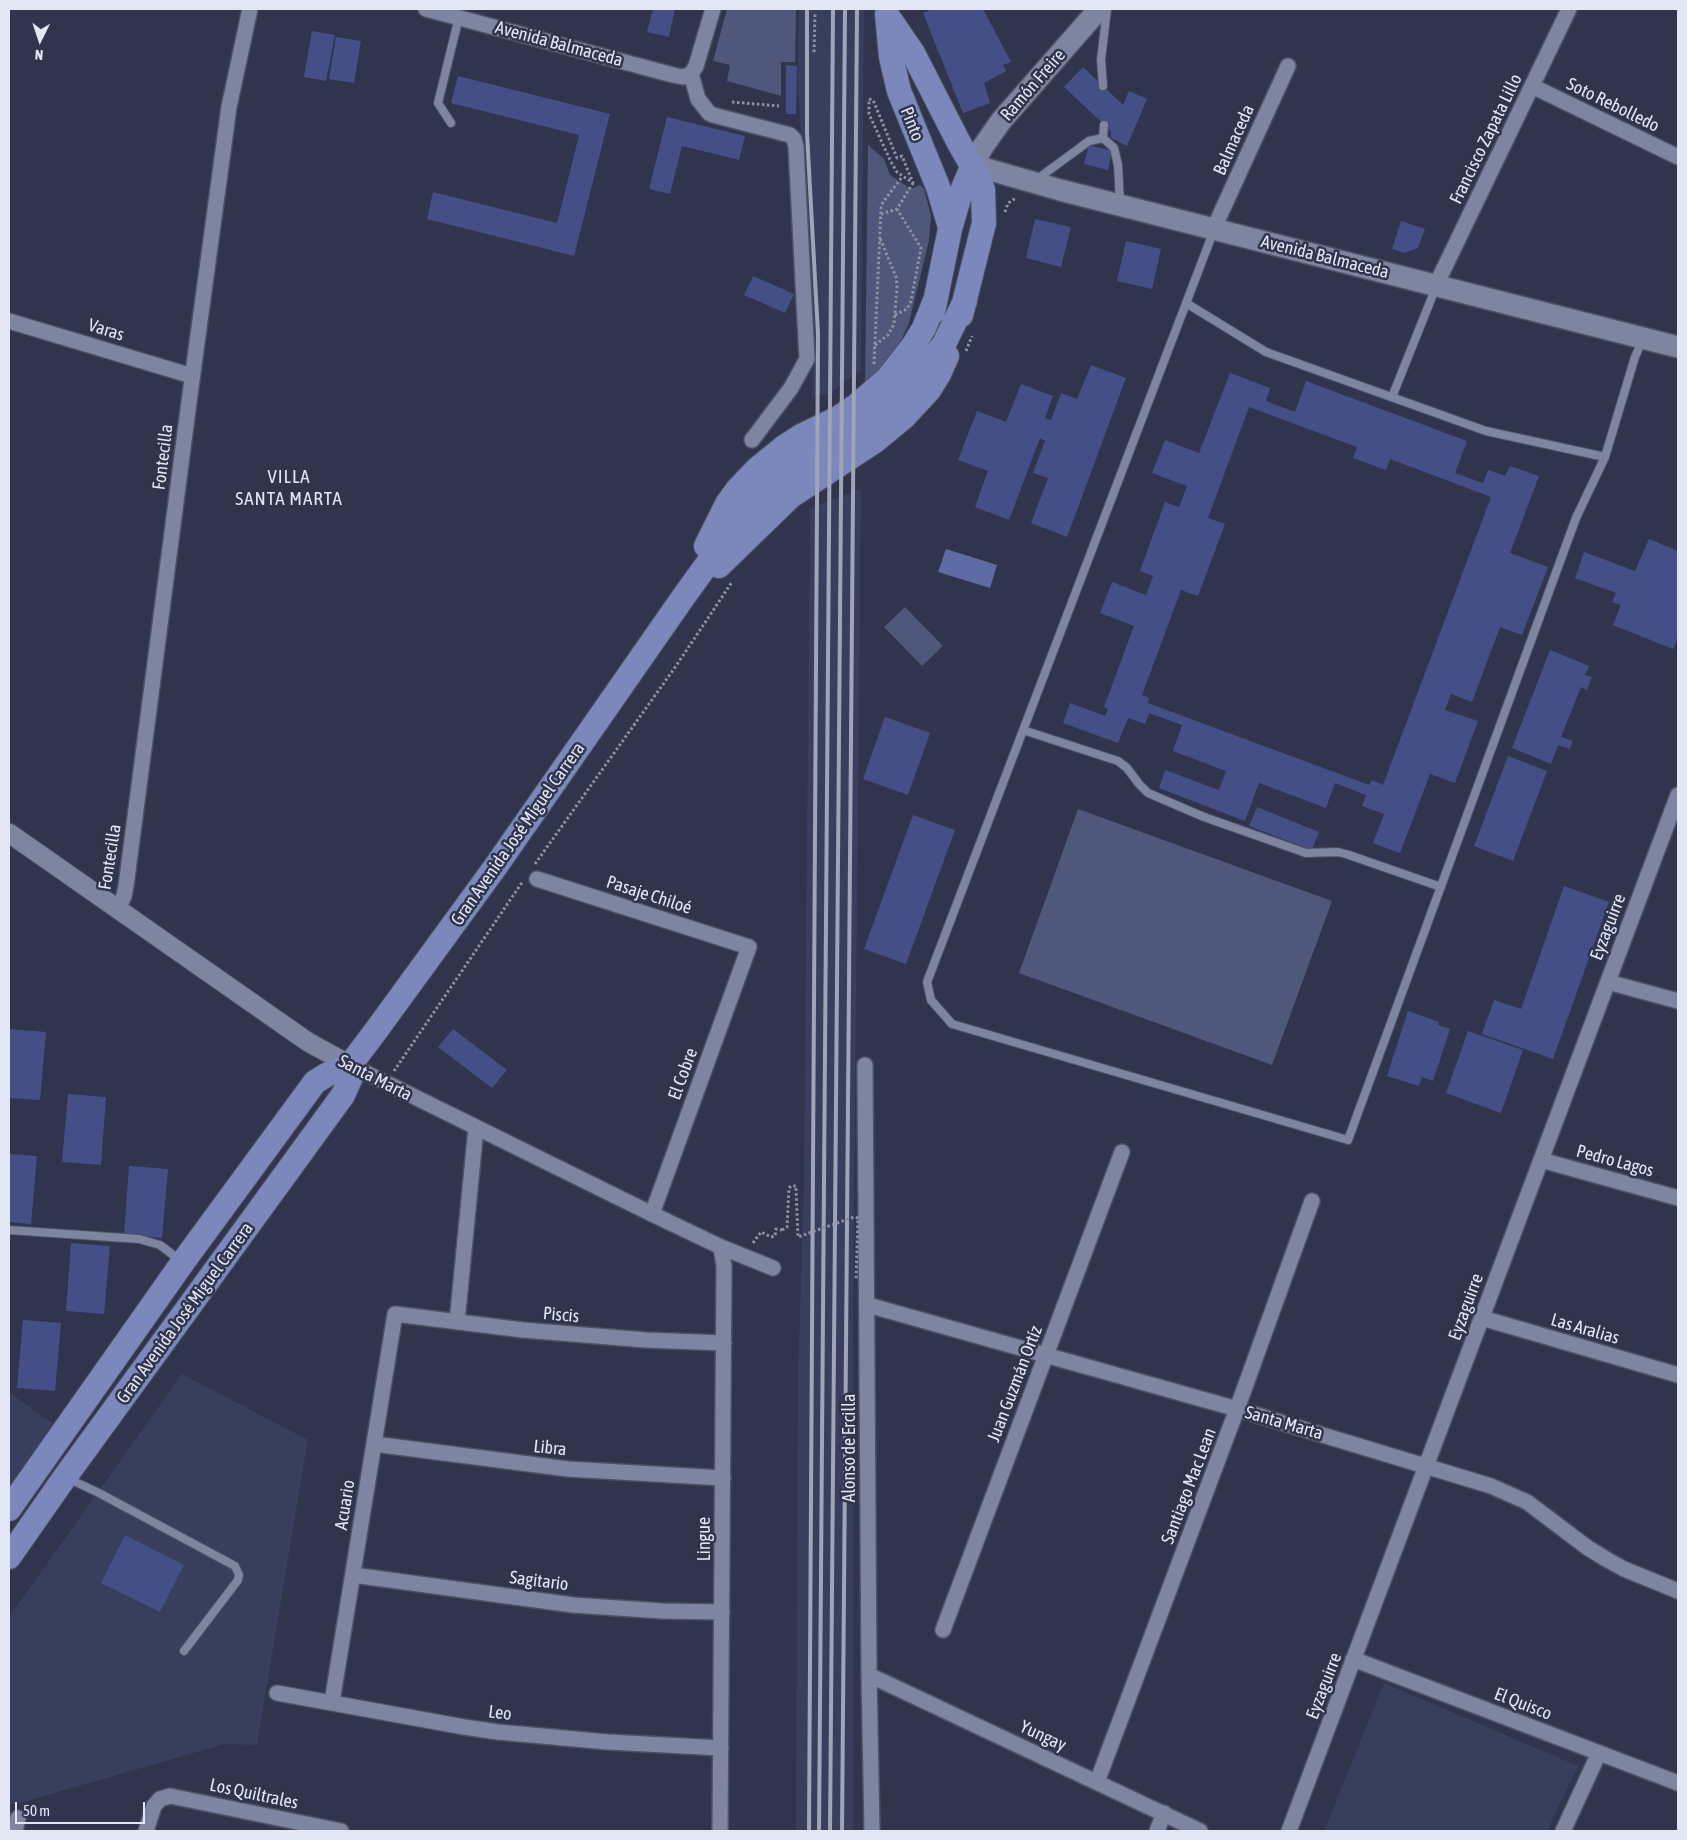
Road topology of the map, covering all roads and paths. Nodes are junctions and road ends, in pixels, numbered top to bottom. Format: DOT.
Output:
graph roads {
  1 [pos="250,9"];
  2 [pos="426,9"];
  3 [pos="713,9"];
  4 [pos="1099,9"];
  5 [pos="1107,9"];
  6 [pos="1569,9"];
  7 [pos="886,12"];
  8 [pos="815,13"];
  9 [pos="460,17"];
  10 [pos="814,52"];
  11 [pos="1288,66"];
  12 [pos="691,74"];
  13 [pos="1103,86"];
  14 [pos="1532,86"];
  15 [pos="725,101"];
  16 [pos="778,106"];
  17 [pos="451,123"];
  18 [pos="1104,125"];
  19 [pos="1104,138"];
  20 [pos="1678,157"];
  21 [pos="973,165"];
  22 [pos="902,177"];
  23 [pos="913,183"];
  24 [pos="1025,190"];
  25 [pos="1120,205"];
  26 [pos="897,209"];
  27 [pos="881,214"];
  28 [pos="1004,219"];
  29 [pos="1214,228"];
  30 [pos="950,229"];
  31 [pos="880,237"];
  32 [pos="1436,285"];
  33 [pos="936,298"];
  34 [pos="965,301"];
  35 [pos="1186,303"];
  36 [pos="895,315"];
  37 [pos="9,321"];
  38 [pos="973,333"];
  39 [pos="1644,337"];
  40 [pos="875,345"];
  41 [pos="1678,347"];
  42 [pos="964,357"];
  43 [pos="873,369"];
  44 [pos="192,376"];
  45 [pos="905,388"];
  46 [pos="1392,397"];
  47 [pos="752,440"];
  48 [pos="1605,457"];
  49 [pos="736,576"];
  50 [pos="682,599"];
  51 [pos="1023,730"];
  52 [pos="1678,795"];
  53 [pos="9,833"];
  54 [pos="531,876"];
  55 [pos="1440,887"];
  56 [pos="118,909"];
  57 [pos="749,948"];
  58 [pos="1608,982"];
  59 [pos="1678,1001"];
  60 [pos="350,1065"];
  61 [pos="865,1065"];
  62 [pos="385,1083"];
  63 [pos="476,1128"];
  64 [pos="1122,1152"];
  65 [pos="1541,1160"];
  66 [pos="1678,1198"];
  67 [pos="1312,1202"];
  68 [pos="652,1214"];
  69 [pos="9,1230"];
  70 [pos="782,1230"];
  71 [pos="721,1247"];
  72 [pos="183,1262"];
  73 [pos="773,1268"];
  74 [pos="856,1279"];
  75 [pos="868,1305"];
  76 [pos="395,1314"];
  77 [pos="1482,1318"];
  78 [pos="457,1322"];
  79 [pos="724,1343"];
  80 [pos="1046,1355"];
  81 [pos="1678,1375"];
  82 [pos="1238,1409"];
  83 [pos="374,1444"];
  84 [pos="1426,1465"];
  85 [pos="65,1477"];
  86 [pos="723,1478"];
  87 [pos="9,1509"];
  88 [pos="9,1558"];
  89 [pos="353,1575"];
  90 [pos="1678,1591"];
  91 [pos="722,1612"];
  92 [pos="943,1630"];
  93 [pos="184,1651"];
  94 [pos="1354,1659"];
  95 [pos="869,1675"];
  96 [pos="277,1693"];
  97 [pos="332,1702"];
  98 [pos="721,1748"];
  99 [pos="1599,1753"];
  100 [pos="1097,1782"];
  101 [pos="1678,1784"];
  102 [pos="1164,1813"];
  103 [pos="277,1825"];
  104 [pos="876,1830"];
  105 [pos="146,1831"];
  106 [pos="341,1831"];
  107 [pos="720,1831"];
  108 [pos="1157,1831"];
  109 [pos="1200,1831"];
  110 [pos="1289,1831"];
  111 [pos="1564,1831"];
  1 -- 44 [label="street, Fontecilla"];
  2 -- 9 [label="street, Avenida Balmaceda"];
  3 -- 12 [label="street"];
  4 -- 21 [label="main road, Ramón Freire"];
  5 -- 13 [label="lane"];
  6 -- 14 [label="street, Francisco Zapata Lillo"];
  7 -- 21 [label="main road, Pinto"];
  7 -- 30 [label="main road, Pinto"];
  8 -- 10 [label="path"];
  9 -- 12 [label="street, Avenida Balmaceda"];
  9 -- 17 [label="lane"];
  11 -- 29 [label="street, Balmaceda"];
  12 -- 47 [label="street"];
  14 -- 20 [label="street, Soto Rebolledo"];
  14 -- 32 [label="street, Francisco Zapata Lillo"];
  15 -- 16 [label="path"];
  18 -- 19 [label="lane"];
  19 -- 24 [label="lane"];
  19 -- 25 [label="lane"];
  21 -- 24 [label="main road, Avenida Balmaceda"];
  21 -- 30 [label="main road, Gran Avenida José Miguel Carrera"];
  21 -- 34 [label="main road, Gran Avenida José Miguel Carrera"];
  22 -- 23 [label="path"];
  22 -- 23 [label="path"];
  22 -- 27 [label="path"];
  23 -- 26 [label="path"];
  24 -- 25 [label="main road, Avenida Balmaceda"];
  24 -- 28 [label="path"];
  25 -- 29 [label="main road, Avenida Balmaceda"];
  26 -- 27 [label="path"];
  26 -- 36 [label="path"];
  27 -- 31 [label="path"];
  29 -- 32 [label="main road, Avenida Balmaceda"];
  29 -- 35 [label="lane"];
  30 -- 33 [label="main road, Gran Avenida José Miguel Carrera"];
  31 -- 36 [label="path"];
  31 -- 40 [label="path"];
  32 -- 39 [label="main road, Avenida Balmaceda"];
  32 -- 46 [label="lane"];
  33 -- 45 [label="main road, Gran Avenida José Miguel Carrera"];
  33 -- 50 [label="main road, Gran Avenida José Miguel Carrera"];
  34 -- 45 [label="main road, Gran Avenida José Miguel Carrera"];
  34 -- 50 [label="main road, Gran Avenida José Miguel Carrera"];
  35 -- 46 [label="lane"];
  35 -- 51 [label="lane"];
  36 -- 40 [label="path"];
  37 -- 44 [label="street, Varas"];
  38 -- 42 [label="path"];
  39 -- 41 [label="main road, Avenida Balmaceda"];
  39 -- 48 [label="lane"];
  40 -- 43 [label="path"];
  44 -- 56 [label="street, Fontecilla"];
  45 -- 50 [label="main road, Gran Avenida José Miguel Carrera"];
  46 -- 48 [label="lane"];
  48 -- 55 [label="lane"];
  49 -- 54 [label="path"];
  50 -- 60 [label="main road, Gran Avenida José Miguel Carrera"];
  51 -- 55 [label="lane"];
  51 -- 55 [label="lane"];
  52 -- 58 [label="street, Eyzaguirre"];
  53 -- 56 [label="street, Santa Marta"];
  54 -- 57 [label="street, Pasaje Chiloé"];
  54 -- 62 [label="path"];
  56 -- 60 [label="street, Santa Marta"];
  57 -- 68 [label="street, El Cobre"];
  58 -- 59 [label="street"];
  58 -- 65 [label="street, Eyzaguirre"];
  60 -- 62 [label="street, Santa Marta"];
  60 -- 72 [label="main road, Gran Avenida José Miguel Carrera"];
  60 -- 85 [label="main road, Gran Avenida José Miguel Carrera"];
  61 -- 75 [label="street, Alonso de Ercilla"];
  62 -- 63 [label="street, Santa Marta"];
  63 -- 68 [label="street, Santa Marta"];
  63 -- 78 [label="street"];
  64 -- 80 [label="street, Juan Guzmán Ortíz"];
  65 -- 66 [label="street, Pedro Lagos"];
  65 -- 77 [label="street, Eyzaguirre"];
  67 -- 82 [label="street, Santiago Mac Lean"];
  68 -- 71 [label="street, Santa Marta"];
  69 -- 72 [label="lane"];
  70 -- 74 [label="path, bridge"];
  71 -- 73 [label="street, Santa Marta"];
  71 -- 79 [label="street, Lingue"];
  72 -- 87 [label="main road, Gran Avenida José Miguel Carrera"];
  75 -- 80 [label="street, Santa Marta"];
  75 -- 95 [label="street, Alonso de Ercilla"];
  76 -- 78 [label="street, Piscis"];
  76 -- 83 [label="street, Acuario"];
  77 -- 81 [label="street, Las Aralias"];
  77 -- 84 [label="street, Eyzaguirre"];
  78 -- 79 [label="street, Piscis"];
  79 -- 86 [label="street, Lingue"];
  80 -- 82 [label="street, Santa Marta"];
  80 -- 92 [label="street, Juan Guzmán Ortíz"];
  82 -- 84 [label="street, Santa Marta"];
  82 -- 100 [label="street, Santiago Mac Lean"];
  83 -- 86 [label="street, Libra"];
  83 -- 89 [label="street, Acuario"];
  84 -- 90 [label="street, Santa Marta"];
  84 -- 94 [label="street, Eyzaguirre"];
  85 -- 88 [label="main road, Gran Avenida José Miguel Carrera"];
  85 -- 93 [label="lane"];
  86 -- 91 [label="street, Lingue"];
  89 -- 91 [label="street, Sagitario"];
  89 -- 97 [label="street, Acuario"];
  91 -- 98 [label="street, Lingue"];
  94 -- 99 [label="street, El Quisco"];
  94 -- 110 [label="street, Eyzaguirre"];
  95 -- 100 [label="street, Yungay"];
  95 -- 104 [label="street, Alonso de Ercilla"];
  96 -- 97 [label="street, Leo"];
  97 -- 98 [label="street, Leo"];
  98 -- 107 [label="street, Lingue"];
  99 -- 101 [label="street, El Quisco"];
  99 -- 111 [label="street"];
  100 -- 102 [label="street, Yungay"];
  102 -- 108 [label="street"];
  102 -- 109 [label="street, Yungay"];
  103 -- 105 [label="street, Los Quiltrales"];
  103 -- 106 [label="street, Los Quiltrales"];
}
